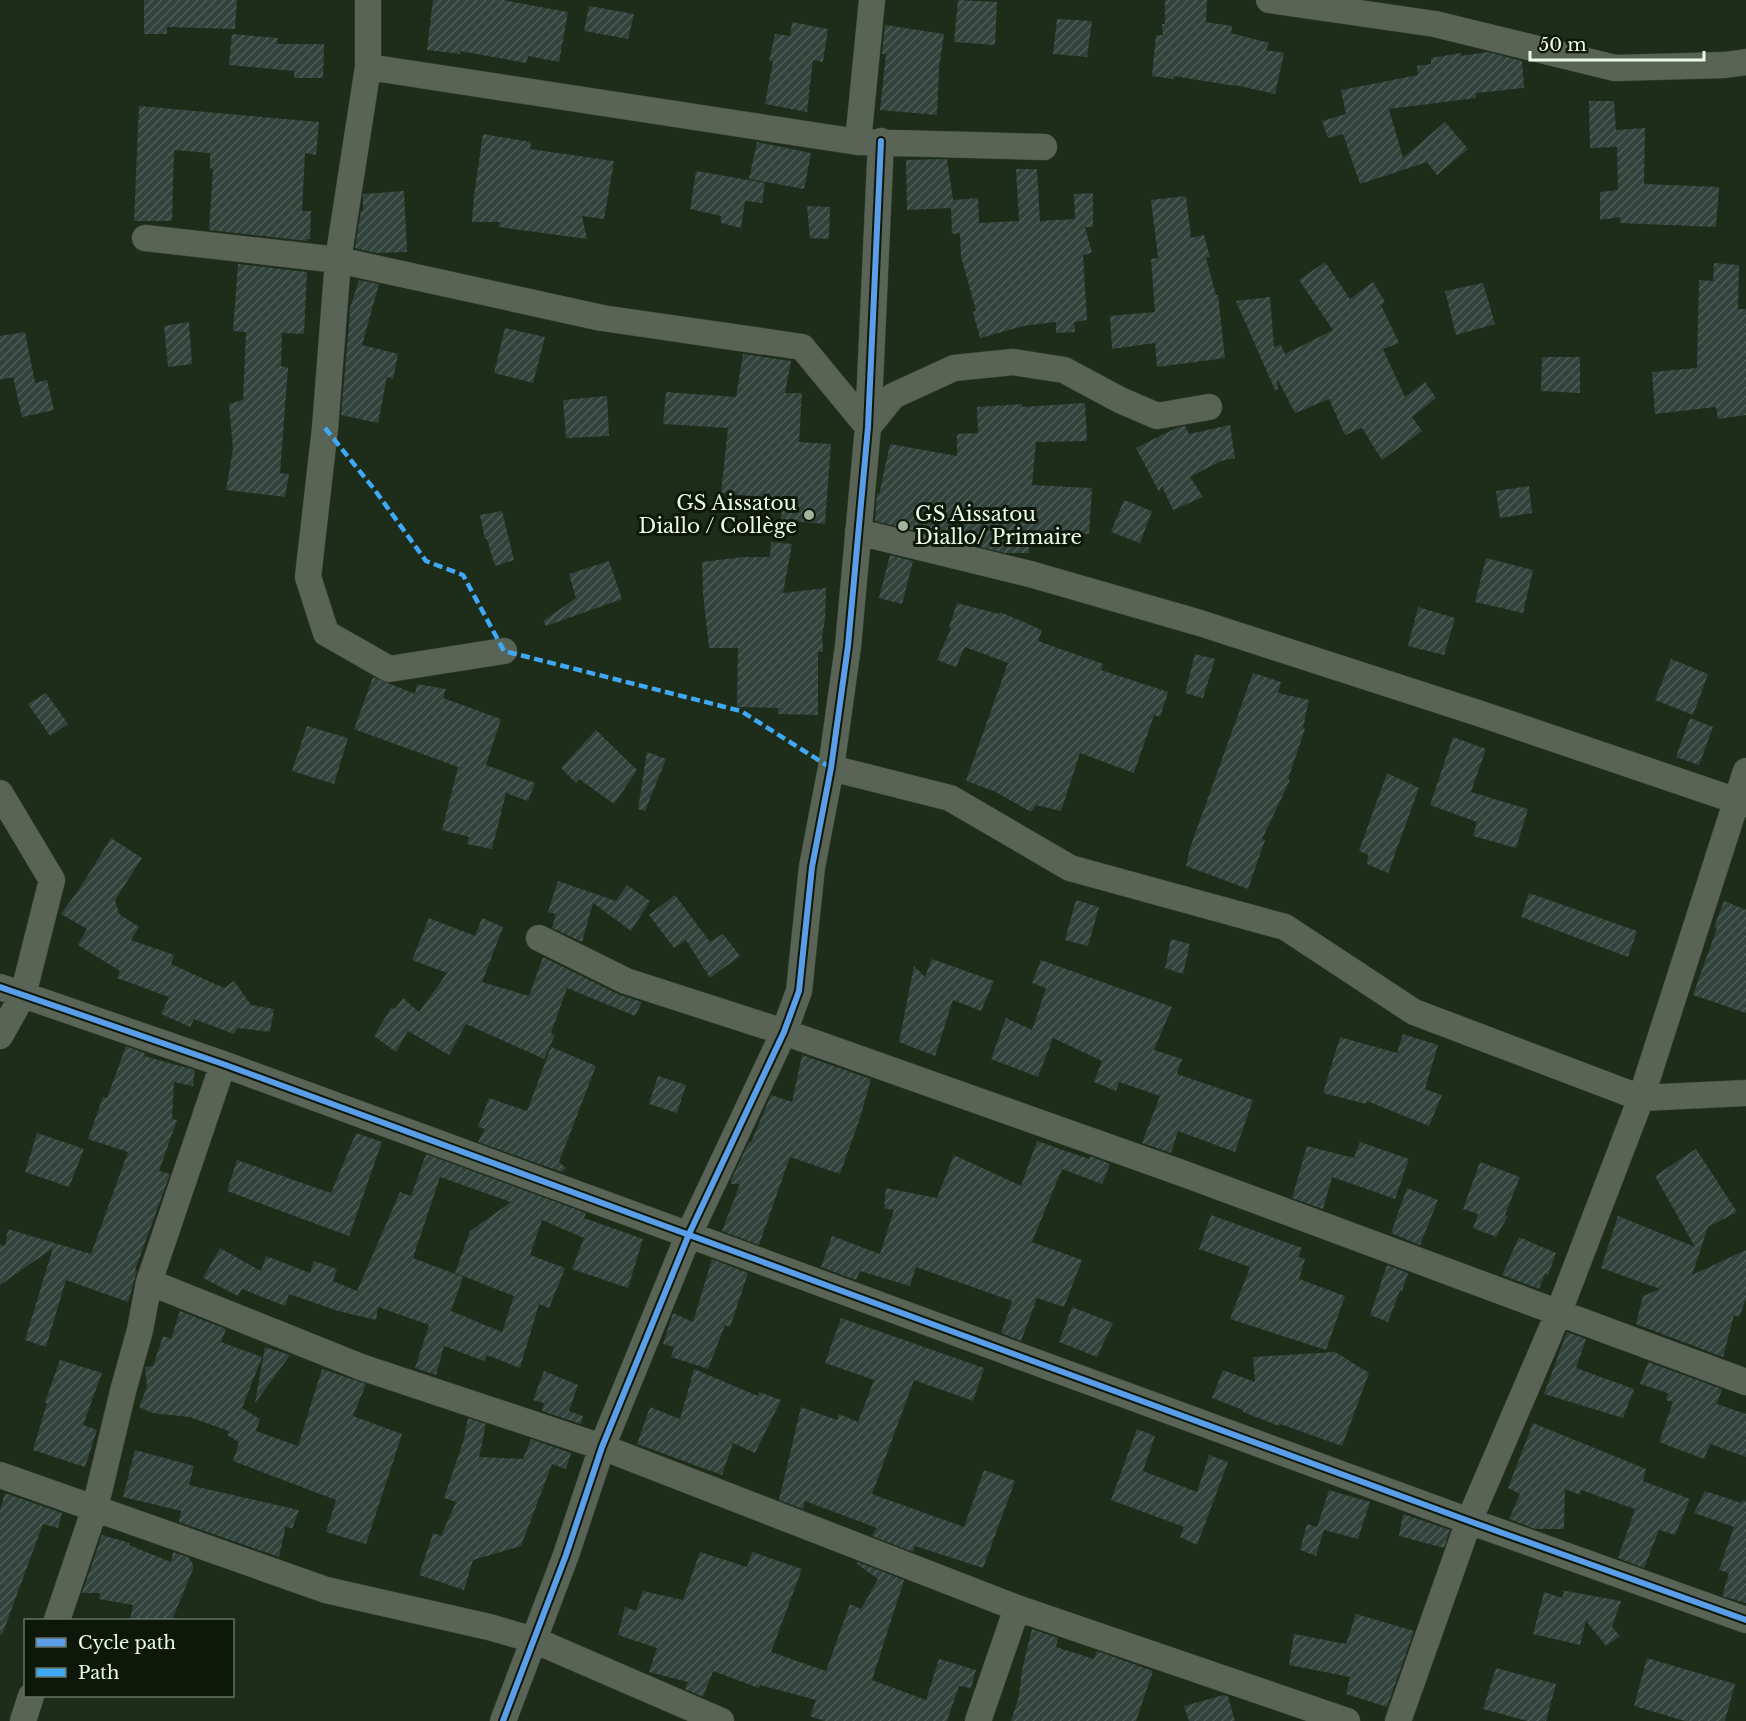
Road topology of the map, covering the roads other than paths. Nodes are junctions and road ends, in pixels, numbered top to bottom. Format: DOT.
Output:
graph roads {
  1 [pos="368,0"];
  2 [pos="872,0"];
  3 [pos="1269,0"];
  4 [pos="1746,62"];
  5 [pos="368,67"];
  6 [pos="869,141"];
  7 [pos="1044,147"];
  8 [pos="145,238"];
  9 [pos="338,260"];
  10 [pos="1209,407"];
  11 [pos="868,427"];
  12 [pos="858,532"];
  13 [pos="504,651"];
  14 [pos="831,768"];
  15 [pos="1746,771"];
  16 [pos="0,793"];
  17 [pos="1741,802"];
  18 [pos="539,938"];
  19 [pos="11,991"];
  20 [pos="784,1032"];
  21 [pos="0,1036"];
  22 [pos="224,1064"];
  23 [pos="1746,1094"];
  24 [pos="1641,1098"];
  25 [pos="689,1234"];
  26 [pos="149,1282"];
  27 [pos="1558,1314"];
  28 [pos="1746,1382"];
  29 [pos="602,1447"];
  30 [pos="0,1475"];
  31 [pos="95,1508"];
  32 [pos="1468,1521"];
  33 [pos="1017,1608"];
  34 [pos="57,1619"];
  35 [pos="1746,1620"];
  36 [pos="534,1640"];
  37 [pos="30,1697"];
  38 [pos="23,1721"];
  39 [pos="503,1721"];
  40 [pos="721,1721"];
  41 [pos="978,1721"];
  42 [pos="1347,1721"];
  43 [pos="1398,1721"];
  1 -- 5 [label="street"];
  2 -- 6 [label="street"];
  3 -- 4 [label="street"];
  5 -- 6 [label="street"];
  5 -- 9 [label="street"];
  6 -- 7 [label="street"];
  6 -- 11 [label="street"];
  8 -- 9 [label="street"];
  9 -- 11 [label="street"];
  9 -- 13 [label="street"];
  10 -- 11 [label="street"];
  11 -- 12 [label="street"];
  12 -- 14 [label="street"];
  12 -- 17 [label="street"];
  14 -- 20 [label="street"];
  14 -- 24 [label="street"];
  15 -- 17 [label="street"];
  16 -- 19 [label="street"];
  17 -- 24 [label="street"];
  18 -- 20 [label="street"];
  19 -- 21 [label="street"];
  19 -- 22 [label="street"];
  20 -- 25 [label="street"];
  20 -- 27 [label="street"];
  22 -- 25 [label="street"];
  22 -- 26 [label="street"];
  23 -- 24 [label="street"];
  24 -- 27 [label="street"];
  25 -- 29 [label="street"];
  25 -- 32 [label="street"];
  26 -- 29 [label="street"];
  26 -- 31 [label="street"];
  27 -- 28 [label="street"];
  27 -- 32 [label="street"];
  29 -- 33 [label="street"];
  29 -- 36 [label="street"];
  30 -- 31 [label="street"];
  31 -- 34 [label="street"];
  31 -- 36 [label="street"];
  32 -- 35 [label="street"];
  32 -- 43 [label="street"];
  33 -- 41 [label="street"];
  33 -- 42 [label="street"];
  36 -- 39 [label="street"];
  36 -- 40 [label="street"];
  37 -- 38 [label="street"];
}
